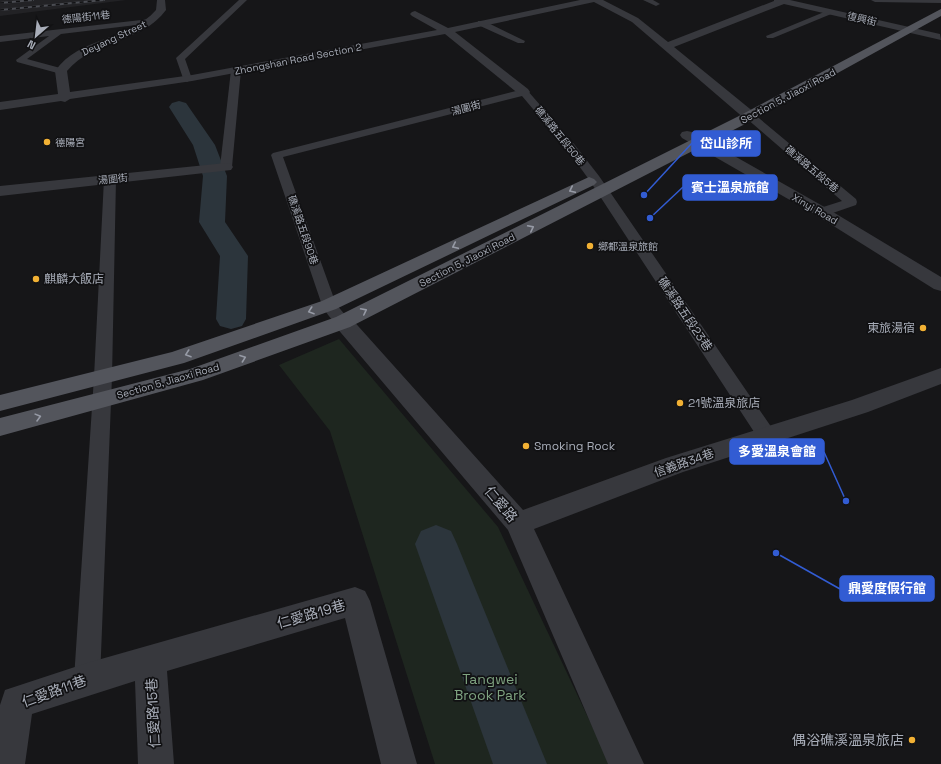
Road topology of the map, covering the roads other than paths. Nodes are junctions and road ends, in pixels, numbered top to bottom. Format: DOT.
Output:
graph roads {
  1 [pos="161,0"];
  2 [pos="243,0"];
  3 [pos="594,0"];
  4 [pos="646,0"];
  5 [pos="795,0"];
  6 [pos="875,0"];
  7 [pos="781,1"];
  8 [pos="941,1"];
  9 [pos="656,4"];
  10 [pos="832,12"];
  11 [pos="921,12"];
  12 [pos="941,12"];
  13 [pos="415,14"];
  14 [pos="150,21"];
  15 [pos="481,23"];
  16 [pos="903,25"];
  17 [pos="60,31"];
  18 [pos="447,31"];
  19 [pos="770,36"];
  20 [pos="940,37"];
  21 [pos="0,39"];
  22 [pos="521,41"];
  23 [pos="667,46"];
  24 [pos="236,70"];
  25 [pos="61,71"];
  26 [pos="187,79"];
  27 [pos="524,92"];
  28 [pos="65,98"];
  29 [pos="0,106"];
  30 [pos="746,112"];
  31 [pos="694,138"];
  32 [pos="277,155"];
  33 [pos="226,167"];
  34 [pos="110,179"];
  35 [pos="599,186"];
  36 [pos="0,191"];
  37 [pos="822,212"];
  38 [pos="941,285"];
  39 [pos="336,313"];
  40 [pos="941,376"];
  41 [pos="103,377"];
  42 [pos="100,400"];
  43 [pos="0,403"];
  44 [pos="0,427"];
  45 [pos="767,436"];
  46 [pos="518,523"];
  47 [pos="150,661"];
  48 [pos="87,679"];
  49 [pos="7,764"];
  50 [pos="156,764"];
  51 [pos="399,764"];
  52 [pos="626,764"];
  1 -- 14 [label="street, Deyang Street"];
  2 -- 26 [label="lane"];
  3 -- 15 [label="street, Zhongshan Road Section 2"];
  3 -- 23 [label="street"];
  4 -- 9 [label="lane"];
  5 -- 7 [label="lane"];
  6 -- 8 [label="lane"];
  7 -- 10 [label="street, 復興街"];
  7 -- 23 [label="street"];
  8 -- 11 [label="main road"];
  10 -- 16 [label="street, 復興街"];
  10 -- 19 [label="lane"];
  12 -- 16 [label="main road, Section 5, Jiaoxi Road"];
  13 -- 18 [label="street"];
  14 -- 17 [label="lane, 德陽街11巷"];
  14 -- 25 [label="street, Deyang Street"];
  15 -- 18 [label="street, Zhongshan Road Section 2"];
  15 -- 22 [label="lane"];
  16 -- 20 [label="street, 復興街"];
  16 -- 30 [label="main road, Section 5, Jiaoxi Road"];
  17 -- 21 [label="lane, 德陽街11巷"];
  17 -- 25 [label="lane"];
  18 -- 24 [label="street, Zhongshan Road Section 2"];
  18 -- 27 [label="street"];
  23 -- 30 [label="street"];
  24 -- 26 [label="street, Zhongshan Road Section 2"];
  24 -- 33 [label="lane"];
  25 -- 28 [label="street"];
  26 -- 28 [label="street, Zhongshan Road Section 2"];
  27 -- 32 [label="lane, 湯圍街"];
  27 -- 35 [label="lane, 礁溪路五段50巷"];
  28 -- 29 [label="street, Zhongshan Road Section 2"];
  30 -- 31 [label="main road, Section 5, Jiaoxi Road"];
  30 -- 37 [label="lane, 礁溪路五段5巷"];
  31 -- 35 [label="main road, Section 5, Jiaoxi Road"];
  31 -- 37 [label="street, Xinyi Road"];
  32 -- 39 [label="lane, 礁溪路五段90巷"];
  33 -- 34 [label="street, 湯圍街"];
  34 -- 36 [label="street, 湯圍街"];
  34 -- 41 [label="lane"];
  35 -- 39 [label="main road, Section 5, Jiaoxi Road"];
  35 -- 45 [label="lane, 礁溪路五段23巷"];
  37 -- 38 [label="street, Xinyi Road"];
  39 -- 41 [label="main road, Section 5, Jiaoxi Road, one-way"];
  42 -- 39 [label="main road, Section 5, Jiaoxi Road, one-way"];
  39 -- 46 [label="street, 仁愛路"];
  40 -- 45 [label="street, 信義路34巷"];
  41 -- 42 [label="lane"];
  41 -- 43 [label="main road, Section 5, Jiaoxi Road"];
  44 -- 42 [label="main road, Section 5, Jiaoxi Road, one-way"];
  42 -- 48 [label="lane"];
  45 -- 46 [label="street, 信義路34巷"];
  46 -- 52 [label="street, 仁愛路"];
  47 -- 48 [label="street, 仁愛路11巷"];
  47 -- 50 [label="street, 仁愛路15巷"];
  47 -- 51 [label="street, 仁愛路19巷"];
  48 -- 49 [label="street, 仁愛路11巷"];
}
